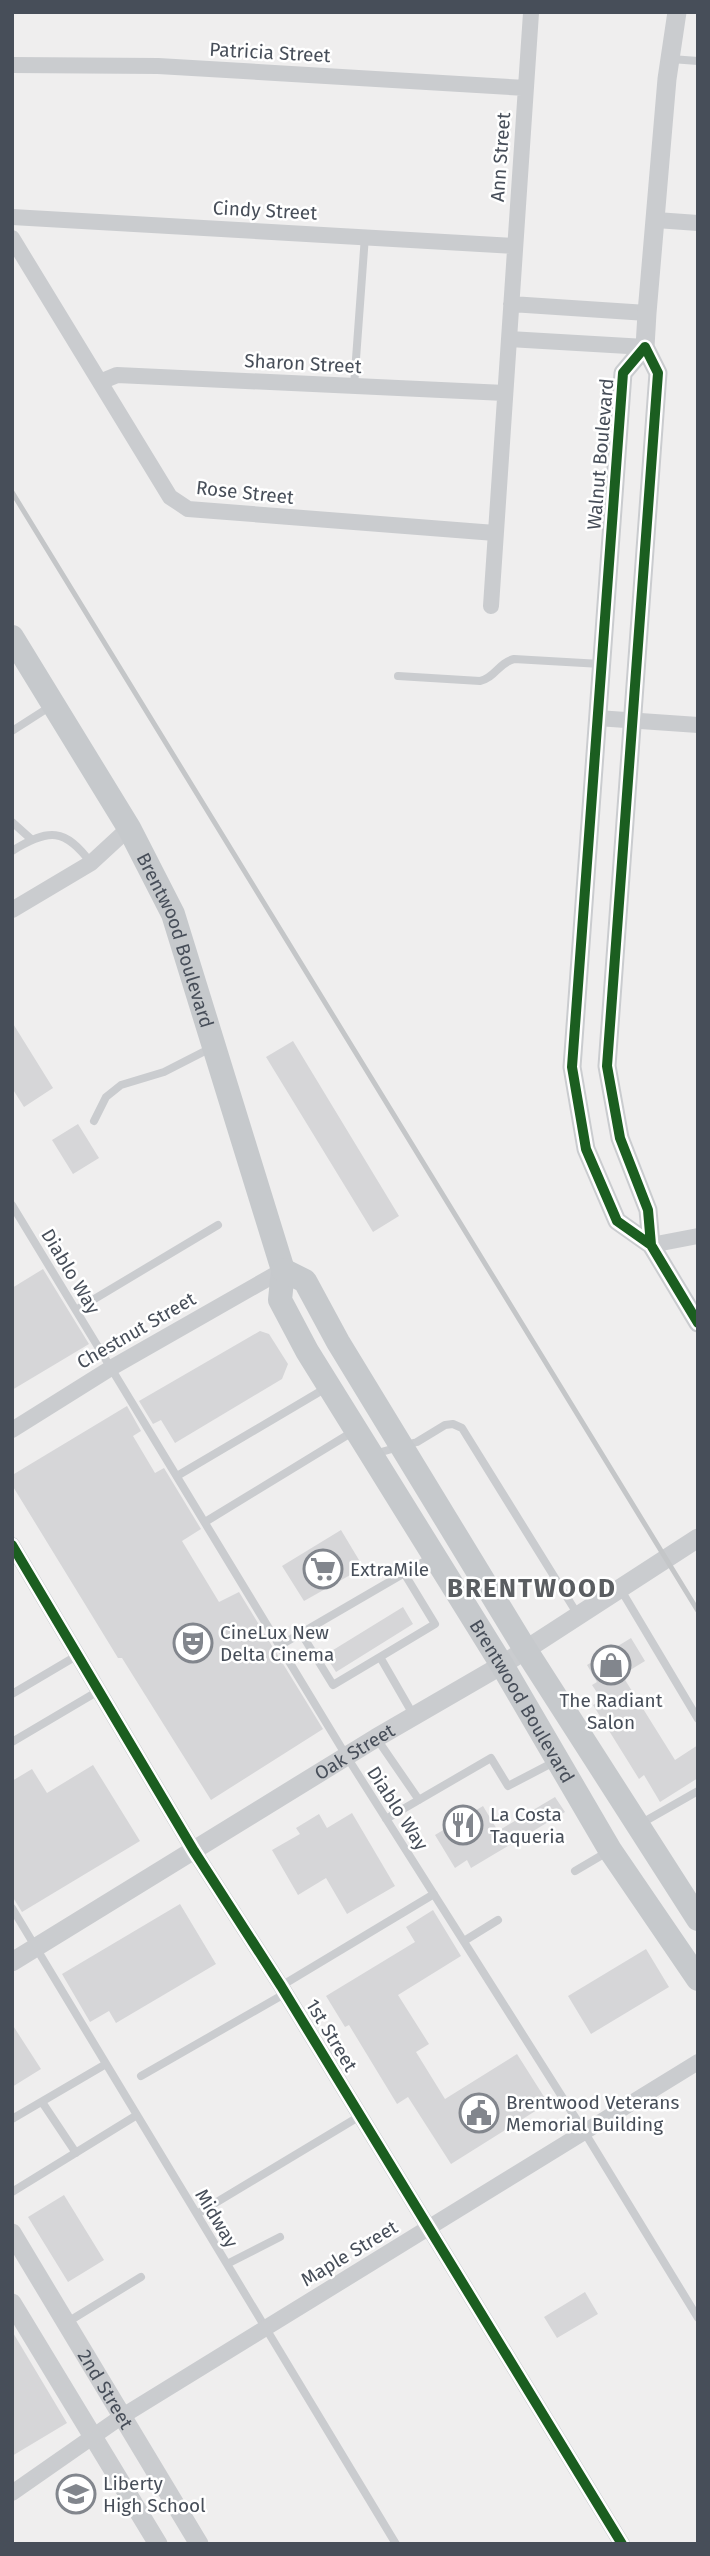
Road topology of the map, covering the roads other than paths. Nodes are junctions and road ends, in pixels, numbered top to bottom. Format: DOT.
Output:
graph roads {
  1 [pos="677,12"];
  2 [pos="531,13"];
  3 [pos="671,59"];
  4 [pos="698,61"];
  5 [pos="12,65"];
  6 [pos="526,88"];
  7 [pos="12,217"];
  8 [pos="656,220"];
  9 [pos="698,223"];
  10 [pos="365,236"];
  11 [pos="12,238"];
  12 [pos="515,246"];
  13 [pos="511,304"];
  14 [pos="647,313"];
  15 [pos="509,339"];
  16 [pos="645,347"];
  17 [pos="100,382"];
  18 [pos="354,386"];
  19 [pos="505,393"];
  20 [pos="495,533"];
  21 [pos="491,606"];
  22 [pos="12,636"];
  23 [pos="601,664"];
  24 [pos="398,676"];
  25 [pos="54,705"];
  26 [pos="597,718"];
  27 [pos="632,720"];
  28 [pos="698,725"];
  29 [pos="12,730"];
  30 [pos="12,822"];
  31 [pos="129,828"];
  32 [pos="31,839"];
  33 [pos="12,851"];
  34 [pos="90,863"];
  35 [pos="12,910"];
  36 [pos="214,1047"];
  37 [pos="94,1121"];
  38 [pos="12,1205"];
  39 [pos="218,1225"];
  40 [pos="698,1236"];
  41 [pos="650,1245"];
  42 [pos="283,1270"];
  43 [pos="76,1310"];
  44 [pos="698,1323"];
  45 [pos="111,1368"];
  46 [pos="329,1386"];
  47 [pos="356,1429"];
  48 [pos="12,1430"];
  49 [pos="403,1447"];
  50 [pos="372,1454"];
  51 [pos="177,1476"];
  52 [pos="205,1522"];
  53 [pos="698,1538"];
  54 [pos="12,1545"];
  55 [pos="434,1555"];
  56 [pos="404,1573"];
  57 [pos="619,1588"];
  58 [pos="578,1615"];
  59 [pos="302,1633"];
  60 [pos="279,1646"];
  61 [pos="525,1649"];
  62 [pos="78,1655"];
  63 [pos="380,1657"];
  64 [pos="502,1665"];
  65 [pos="100,1690"];
  66 [pos="12,1694"];
  67 [pos="414,1716"];
  68 [pos="698,1720"];
  69 [pos="376,1738"];
  70 [pos="12,1742"];
  71 [pos="347,1758"];
  72 [pos="556,1760"];
  73 [pos="698,1791"];
  74 [pos="419,1800"];
  75 [pos="386,1819"];
  76 [pos="637,1826"];
  77 [pos="610,1850"];
  78 [pos="194,1851"];
  79 [pos="575,1871"];
  80 [pos="434,1894"];
  81 [pos="12,1908"];
  82 [pos="698,1919"];
  83 [pos="498,1920"];
  84 [pos="464,1941"];
  85 [pos="36,1947"];
  86 [pos="12,1962"];
  87 [pos="698,1979"];
  88 [pos="283,1989"];
  89 [pos="698,2062"];
  90 [pos="106,2064"];
  91 [pos="141,2076"];
  92 [pos="42,2102"];
  93 [pos="137,2115"];
  94 [pos="360,2116"];
  95 [pos="12,2119"];
  96 [pos="585,2133"];
  97 [pos="76,2153"];
  98 [pos="12,2192"];
  99 [pos="197,2214"];
  100 [pos="430,2229"];
  101 [pos="12,2233"];
  102 [pos="280,2237"];
  103 [pos="227,2264"];
  104 [pos="141,2277"];
  105 [pos="12,2302"];
  106 [pos="698,2318"];
  107 [pos="66,2323"];
  108 [pos="265,2328"];
  109 [pos="121,2417"];
  110 [pos="95,2437"];
  111 [pos="12,2493"];
  112 [pos="158,2544"];
  113 [pos="199,2544"];
  114 [pos="396,2544"];
  115 [pos="622,2544"];
  1 -- 3 [label="street, Walnut Boulevard"];
  2 -- 6 [label="street, Ann Street"];
  3 -- 4 [label="lane"];
  3 -- 8 [label="street, Walnut Boulevard"];
  5 -- 6 [label="street, Patricia Street"];
  6 -- 12 [label="street, Ann Street"];
  7 -- 10 [label="street, Cindy Street"];
  8 -- 9 [label="street"];
  8 -- 14 [label="street, Walnut Boulevard"];
  10 -- 12 [label="street, Cindy Street"];
  10 -- 18 [label="lane"];
  11 -- 17 [label="street, Rose Street"];
  12 -- 13 [label="street, Ann Street"];
  13 -- 14 [label="street"];
  13 -- 15 [label="street, Ann Street"];
  14 -- 16 [label="street, Walnut Boulevard"];
  15 -- 16 [label="street"];
  15 -- 19 [label="street, Ann Street"];
  16 -- 23 [label="street, Walnut Boulevard"];
  16 -- 27 [label="street, Walnut Boulevard"];
  17 -- 18 [label="street, Sharon Street"];
  17 -- 20 [label="street, Rose Street"];
  18 -- 19 [label="street, Sharon Street"];
  19 -- 20 [label="street, Ann Street"];
  20 -- 21 [label="street, Ann Street"];
  22 -- 25 [label="main road, Brentwood Boulevard"];
  23 -- 24 [label="lane"];
  23 -- 26 [label="street, Walnut Boulevard"];
  25 -- 29 [label="lane"];
  25 -- 31 [label="main road, Brentwood Boulevard"];
  26 -- 27 [label="street"];
  26 -- 41 [label="street, Walnut Boulevard"];
  27 -- 28 [label="street"];
  27 -- 41 [label="street, Walnut Boulevard"];
  30 -- 32 [label="lane"];
  31 -- 34 [label="street"];
  31 -- 36 [label="main road, Brentwood Boulevard"];
  32 -- 33 [label="lane"];
  32 -- 34 [label="lane"];
  34 -- 35 [label="street"];
  36 -- 37 [label="lane"];
  36 -- 42 [label="main road, Brentwood Boulevard"];
  38 -- 43 [label="lane, Diablo Way"];
  39 -- 43 [label="lane"];
  40 -- 41 [label="street"];
  41 -- 44 [label="street, Walnut Boulevard"];
  42 -- 45 [label="street, Chestnut Street"];
  42 -- 46 [label="main road, Brentwood Boulevard"];
  42 -- 49 [label="main road, Brentwood Boulevard"];
  43 -- 45 [label="lane, Diablo Way"];
  45 -- 48 [label="street, Chestnut Street"];
  45 -- 51 [label="lane, Diablo Way"];
  46 -- 47 [label="main road, Brentwood Boulevard"];
  46 -- 51 [label="lane"];
  47 -- 50 [label="main road, Brentwood Boulevard"];
  47 -- 52 [label="lane"];
  49 -- 50 [label="lane"];
  49 -- 58 [label="lane"];
  49 -- 61 [label="main road, Brentwood Boulevard"];
  50 -- 55 [label="main road, Brentwood Boulevard"];
  51 -- 52 [label="lane, Diablo Way"];
  52 -- 60 [label="lane, Diablo Way"];
  53 -- 57 [label="street, Oak Street"];
  54 -- 62 [label="street, 1st Street"];
  55 -- 56 [label="lane"];
  55 -- 64 [label="main road, Brentwood Boulevard"];
  56 -- 59 [label="lane"];
  56 -- 63 [label="lane"];
  57 -- 58 [label="street, Oak Street"];
  57 -- 68 [label="lane"];
  58 -- 61 [label="street, Oak Street"];
  59 -- 60 [label="lane"];
  59 -- 63 [label="lane"];
  60 -- 71 [label="lane, Diablo Way"];
  61 -- 64 [label="street, Oak Street"];
  61 -- 76 [label="main road, Brentwood Boulevard"];
  62 -- 65 [label="street, 1st Street"];
  62 -- 66 [label="lane"];
  63 -- 67 [label="lane"];
  64 -- 67 [label="street, Oak Street"];
  64 -- 72 [label="main road, Brentwood Boulevard"];
  65 -- 70 [label="lane"];
  65 -- 78 [label="street, 1st Street"];
  67 -- 69 [label="street, Oak Street"];
  69 -- 71 [label="street, Oak Street"];
  69 -- 74 [label="lane"];
  71 -- 75 [label="lane, Diablo Way"];
  71 -- 78 [label="street, Oak Street"];
  72 -- 74 [label="lane"];
  72 -- 77 [label="main road, Brentwood Boulevard"];
  73 -- 76 [label="lane"];
  74 -- 75 [label="lane"];
  75 -- 80 [label="lane, Diablo Way"];
  76 -- 82 [label="main road, Brentwood Boulevard"];
  77 -- 79 [label="lane"];
  77 -- 87 [label="main road, Brentwood Boulevard"];
  78 -- 85 [label="street, Oak Street"];
  78 -- 88 [label="street, 1st Street"];
  80 -- 84 [label="lane, Diablo Way"];
  80 -- 88 [label="lane"];
  81 -- 85 [label="lane, Midway"];
  83 -- 84 [label="lane"];
  84 -- 96 [label="lane, Diablo Way"];
  85 -- 86 [label="street, Oak Street"];
  85 -- 90 [label="lane, Midway"];
  88 -- 91 [label="lane"];
  88 -- 94 [label="street, 1st Street"];
  89 -- 96 [label="street, Maple Street"];
  90 -- 92 [label="lane"];
  90 -- 93 [label="lane, Midway"];
  92 -- 95 [label="lane"];
  92 -- 97 [label="lane"];
  93 -- 97 [label="lane"];
  93 -- 99 [label="lane, Midway"];
  94 -- 99 [label="lane"];
  94 -- 100 [label="street, 1st Street"];
  96 -- 100 [label="street, Maple Street"];
  96 -- 106 [label="lane, Diablo Way"];
  97 -- 98 [label="lane"];
  99 -- 103 [label="lane, Midway"];
  100 -- 108 [label="street, Maple Street"];
  100 -- 115 [label="street, 1st Street"];
  101 -- 107 [label="street, 2nd Street"];
  102 -- 103 [label="lane"];
  103 -- 108 [label="lane, Midway"];
  104 -- 107 [label="lane"];
  105 -- 110 [label="street, 2nd Street"];
  107 -- 109 [label="street, 2nd Street"];
  108 -- 109 [label="street, Maple Street"];
  108 -- 114 [label="lane, Midway"];
  109 -- 110 [label="street, Maple Street"];
  109 -- 113 [label="street, 2nd Street"];
  110 -- 111 [label="street, Maple Street"];
  110 -- 112 [label="street, 2nd Street"];
}
